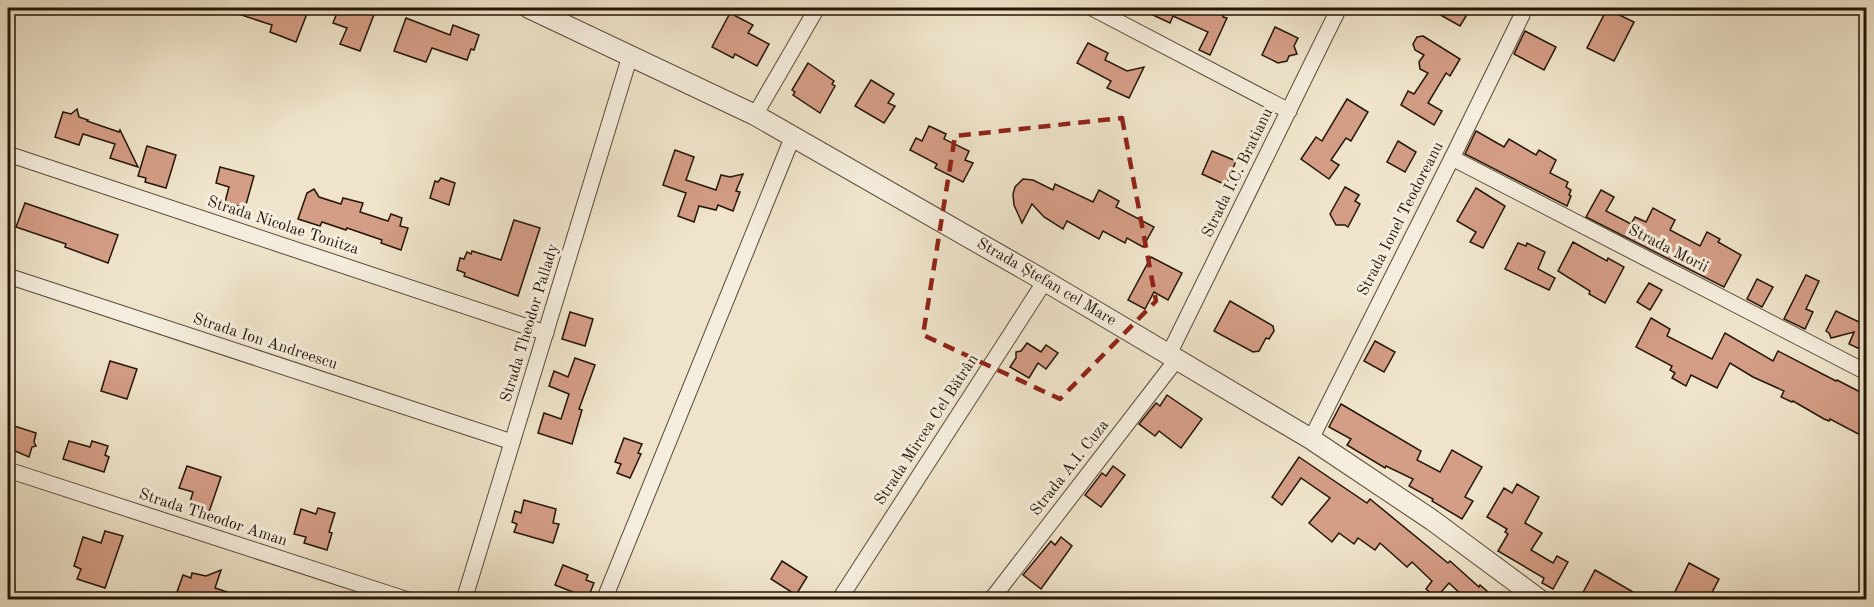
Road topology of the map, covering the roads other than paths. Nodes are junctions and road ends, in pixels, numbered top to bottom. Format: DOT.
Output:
graph roads {
  1 [pos="529,8"];
  2 [pos="817,8"];
  3 [pos="1092,8"];
  4 [pos="1339,8"];
  5 [pos="1522,15"];
  6 [pos="630,56"];
  7 [pos="1289,111"];
  8 [pos="755,115"];
  9 [pos="793,136"];
  10 [pos="8,154"];
  11 [pos="1452,158"];
  12 [pos="8,276"];
  13 [pos="1045,281"];
  14 [pos="546,333"];
  15 [pos="1173,356"];
  16 [pos="1866,372"];
  17 [pos="1311,439"];
  18 [pos="512,442"];
  19 [pos="8,470"];
  20 [pos="408,600"];
  21 [pos="464,600"];
  22 [pos="604,600"];
  23 [pos="839,600"];
  24 [pos="991,600"];
  25 [pos="1540,600"];
  1 -- 6 [label="street, Strada Ștefan cel Mare"];
  2 -- 8 [label="street"];
  3 -- 7 [label="street"];
  4 -- 7 [label="street, Strada I.C. Bratianu"];
  5 -- 11 [label="street, Strada Ionel Teodoreanu"];
  6 -- 8 [label="street, Strada Ștefan cel Mare"];
  6 -- 14 [label="street, Strada Theodor Pallady"];
  7 -- 15 [label="street, Strada I.C. Bratianu"];
  8 -- 9 [label="street, Strada Ștefan cel Mare"];
  9 -- 13 [label="street, Strada Ștefan cel Mare"];
  9 -- 22 [label="street"];
  10 -- 14 [label="street, Strada Nicolae Tonitza"];
  11 -- 16 [label="street, Strada Morii"];
  11 -- 17 [label="street, Strada Ionel Teodoreanu"];
  12 -- 18 [label="street, Strada Ion Andreescu"];
  13 -- 15 [label="street, Strada Ștefan cel Mare"];
  13 -- 23 [label="street, Strada Mircea Cel Bătrân"];
  14 -- 18 [label="street, Strada Theodor Pallady"];
  15 -- 17 [label="street, Strada Ștefan cel Mare"];
  15 -- 24 [label="street, Strada A.I. Cuza"];
  17 -- 25 [label="street, Strada Ștefan cel Mare"];
  18 -- 21 [label="street, Strada Theodor Pallady"];
  19 -- 20 [label="street, Strada Theodor Aman"];
}
